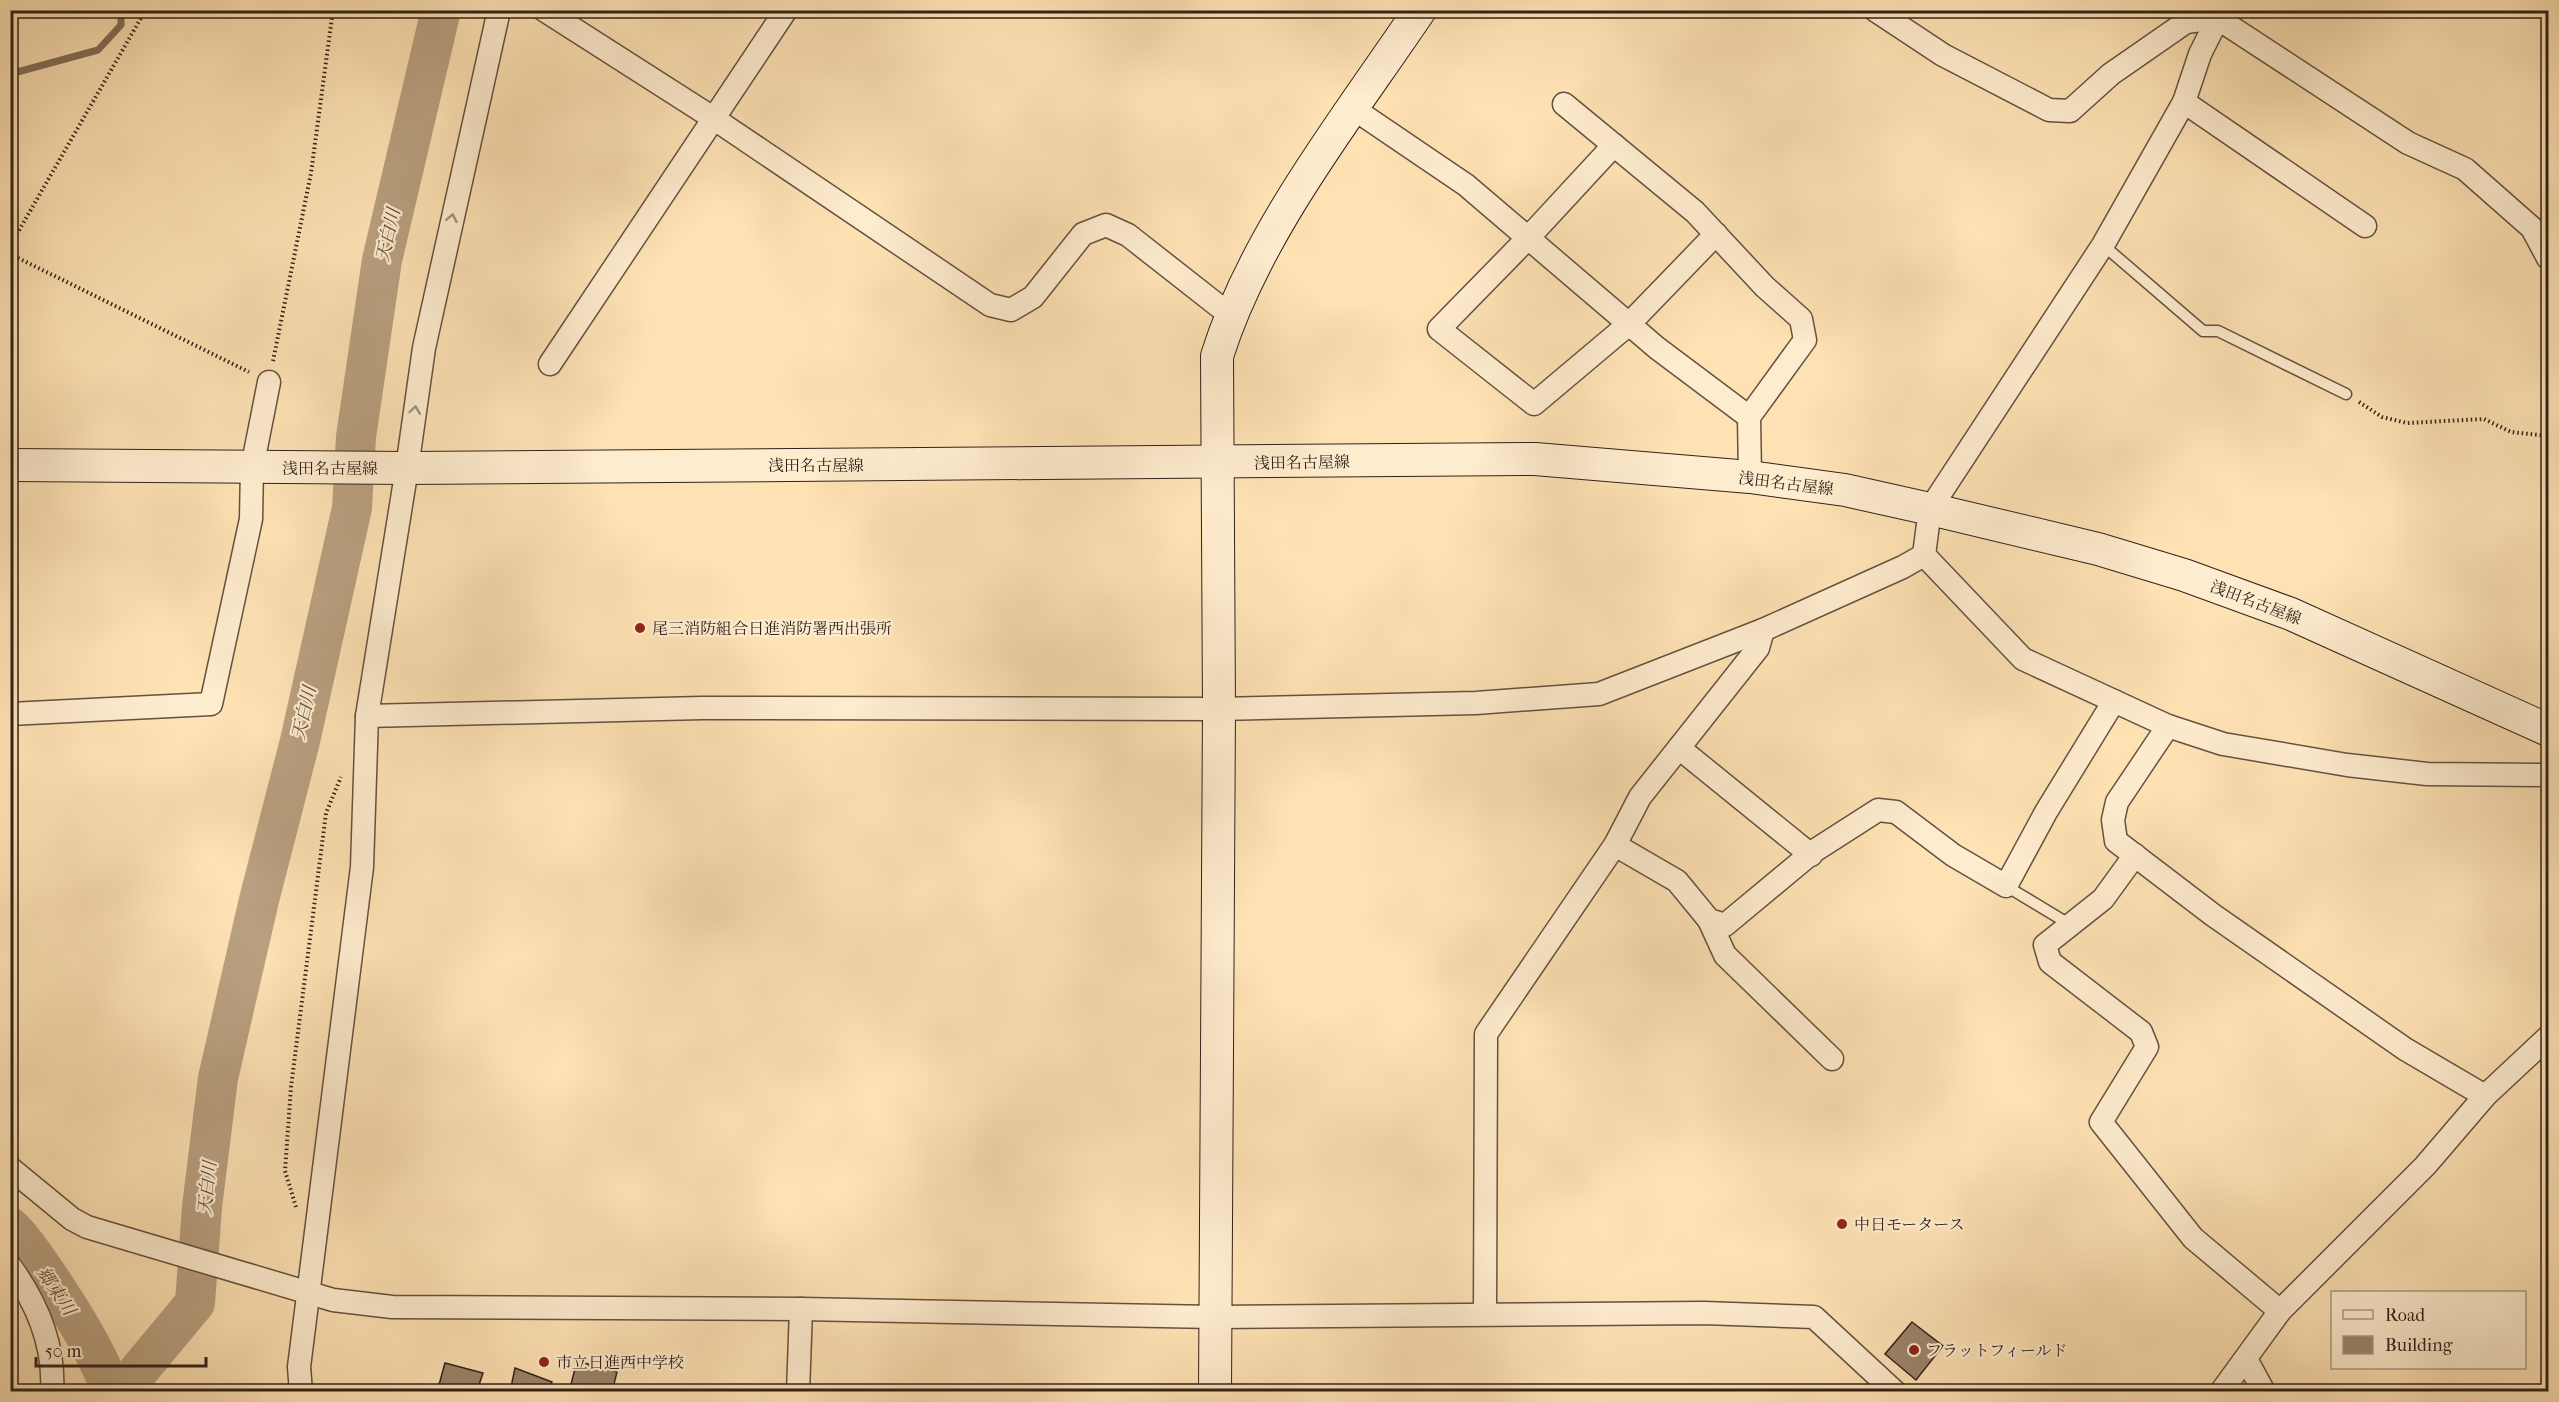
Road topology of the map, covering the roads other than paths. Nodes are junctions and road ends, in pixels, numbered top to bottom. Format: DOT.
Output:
graph roads {
  1 [pos="499,10"];
  2 [pos="544,10"];
  3 [pos="786,10"];
  4 [pos="1420,10"];
  5 [pos="1875,10"];
  6 [pos="2220,14"];
  7 [pos="2184,102"];
  8 [pos="1564,104"];
  9 [pos="1354,109"];
  10 [pos="713,118"];
  11 [pos="1614,145"];
  12 [pos="2365,226"];
  13 [pos="1716,234"];
  14 [pos="1528,238"];
  15 [pos="2103,245"];
  16 [pos="2548,258"];
  17 [pos="1230,315"];
  18 [pos="1629,324"];
  19 [pos="550,364"];
  20 [pos="269,382"];
  21 [pos="2346,394"];
  22 [pos="1749,417"];
  23 [pos="1216,463"];
  24 [pos="10,465"];
  25 [pos="252,468"];
  26 [pos="407,468"];
  27 [pos="1750,477"];
  28 [pos="1930,509"];
  29 [pos="1924,555"];
  30 [pos="1763,630"];
  31 [pos="2114,701"];
  32 [pos="1220,709"];
  33 [pos="10,714"];
  34 [pos="368,716"];
  35 [pos="2168,726"];
  36 [pos="2548,730"];
  37 [pos="1679,748"];
  38 [pos="2548,776"];
  39 [pos="1615,845"];
  40 [pos="1811,855"];
  41 [pos="2135,855"];
  42 [pos="2006,886"];
  43 [pos="1709,920"];
  44 [pos="2069,924"];
  45 [pos="2548,1037"];
  46 [pos="1832,1059"];
  47 [pos="2485,1096"];
  48 [pos="10,1168"];
  49 [pos="10,1266"];
  50 [pos="299,1291"];
  51 [pos="801,1309"];
  52 [pos="2280,1311"];
  53 [pos="1485,1314"];
  54 [pos="1214,1317"];
  55 [pos="2246,1359"];
  56 [pos="52,1392"];
  57 [pos="301,1392"];
  58 [pos="798,1392"];
  59 [pos="1215,1392"];
  60 [pos="1895,1392"];
  61 [pos="2221,1392"];
  62 [pos="2264,1392"];
  26 -- 1 [label="street, one-way"];
  2 -- 10 [label="street"];
  3 -- 10 [label="street"];
  4 -- 9 [label="main road"];
  5 -- 6 [label="street"];
  6 -- 7 [label="street"];
  6 -- 16 [label="street"];
  7 -- 12 [label="street"];
  7 -- 15 [label="street"];
  8 -- 11 [label="street"];
  9 -- 14 [label="street"];
  9 -- 17 [label="main road"];
  10 -- 17 [label="street"];
  10 -- 19 [label="street"];
  11 -- 13 [label="street"];
  11 -- 14 [label="street"];
  13 -- 18 [label="street"];
  13 -- 22 [label="street"];
  14 -- 18 [label="street"];
  14 -- 18 [label="street"];
  15 -- 21 [label="lane"];
  15 -- 28 [label="street"];
  17 -- 23 [label="main road"];
  18 -- 22 [label="street"];
  20 -- 25 [label="street"];
  22 -- 27 [label="street"];
  23 -- 26 [label="main road, 浅田名古屋線"];
  23 -- 27 [label="main road, 浅田名古屋線"];
  23 -- 32 [label="main road"];
  24 -- 25 [label="main road, 浅田名古屋線"];
  25 -- 26 [label="main road, 浅田名古屋線"];
  25 -- 33 [label="street"];
  26 -- 34 [label="street"];
  27 -- 28 [label="main road, 浅田名古屋線"];
  28 -- 29 [label="street"];
  28 -- 36 [label="main road, 浅田名古屋線"];
  29 -- 30 [label="street"];
  29 -- 31 [label="street"];
  30 -- 32 [label="street"];
  30 -- 37 [label="street"];
  31 -- 35 [label="street"];
  31 -- 42 [label="street"];
  32 -- 34 [label="street"];
  32 -- 54 [label="main road"];
  34 -- 50 [label="street"];
  35 -- 38 [label="street"];
  35 -- 41 [label="street"];
  37 -- 39 [label="street"];
  37 -- 40 [label="street"];
  39 -- 43 [label="street"];
  39 -- 53 [label="street"];
  40 -- 42 [label="street"];
  40 -- 43 [label="street"];
  41 -- 44 [label="street"];
  41 -- 47 [label="street"];
  42 -- 44 [label="lane"];
  43 -- 46 [label="street"];
  44 -- 52 [label="street"];
  45 -- 47 [label="street"];
  47 -- 52 [label="street"];
  48 -- 50 [label="street"];
  49 -- 56 [label="street"];
  50 -- 51 [label="street"];
  50 -- 57 [label="street"];
  51 -- 54 [label="street"];
  51 -- 58 [label="street"];
  52 -- 55 [label="street"];
  53 -- 54 [label="street"];
  53 -- 60 [label="street"];
  54 -- 59 [label="main road"];
  55 -- 61 [label="street"];
  55 -- 62 [label="street"];
}
